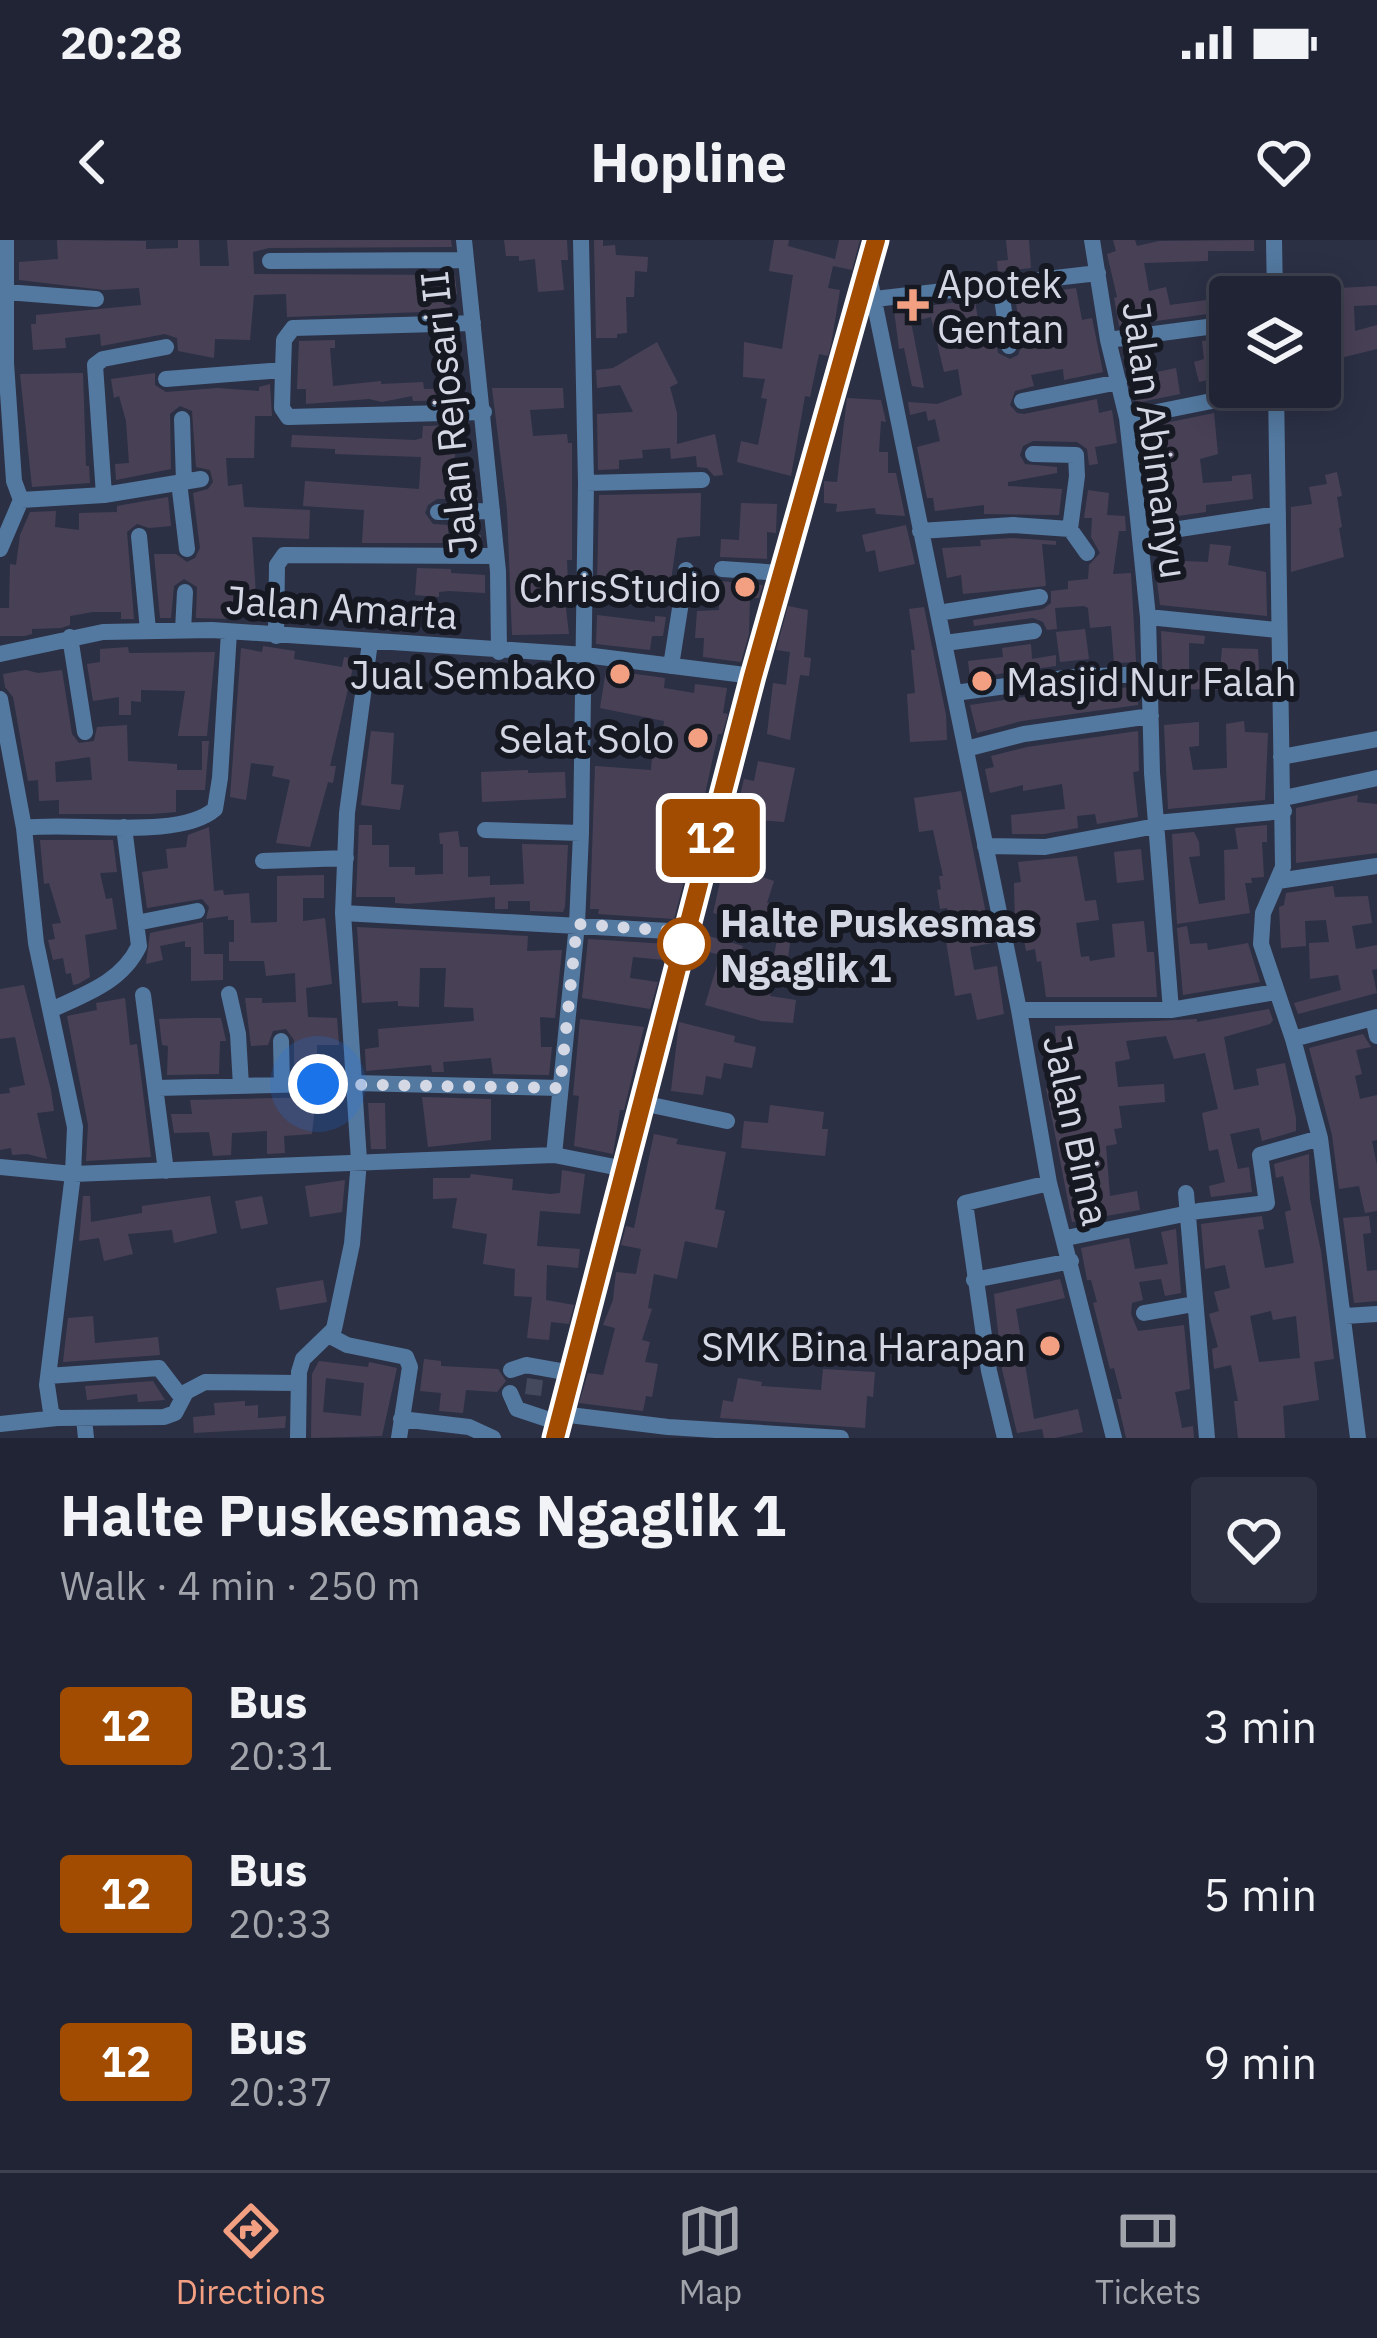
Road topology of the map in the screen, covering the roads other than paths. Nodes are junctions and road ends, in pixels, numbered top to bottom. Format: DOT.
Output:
graph roads {
  1 [pos="6,240"];
  2 [pos="464,240"];
  3 [pos="581,240"];
  4 [pos="876,240"];
  5 [pos="1092,240"];
  6 [pos="1274,240"];
  7 [pos="465,260"];
  8 [pos="270,261"];
  9 [pos="867,270"];
  10 [pos="1098,273"];
  11 [pos="1274,276"];
  12 [pos="1000,284"];
  13 [pos="6,292"];
  14 [pos="96,298"];
  15 [pos="878,307"];
  16 [pos="853,316"];
  17 [pos="473,323"];
  18 [pos="1209,327"];
  19 [pos="1108,340"];
  20 [pos="1010,346"];
  21 [pos="166,347"];
  22 [pos="283,370"];
  23 [pos="166,379"];
  24 [pos="1119,382"];
  25 [pos="1022,401"];
  26 [pos="1209,401"];
  27 [pos="1276,408"];
  28 [pos="484,412"];
  29 [pos="1127,418"];
  30 [pos="182,419"];
  31 [pos="1033,454"];
  32 [pos="702,480"];
  33 [pos="188,481"];
  34 [pos="586,483"];
  35 [pos="104,495"];
  36 [pos="21,500"];
  37 [pos="492,511"];
  38 [pos="438,512"];
  39 [pos="1278,514"];
  40 [pos="1070,529"];
  41 [pos="920,531"];
  42 [pos="1139,535"];
  43 [pos="139,536"];
  44 [pos="0,549"];
  45 [pos="187,550"];
  46 [pos="1087,554"];
  47 [pos="496,556"];
  48 [pos="722,569"];
  49 [pos="686,570"];
  50 [pos="782,573"];
  51 [pos="185,592"];
  52 [pos="1040,597"];
  53 [pos="938,613"];
  54 [pos="1148,617"];
  55 [pos="148,630"];
  56 [pos="183,630"];
  57 [pos="1277,630"];
  58 [pos="1034,631"];
  59 [pos="229,632"];
  60 [pos="276,635"];
  61 [pos="70,637"];
  62 [pos="370,643"];
  63 [pos="945,644"];
  64 [pos="499,652"];
  65 [pos="0,654"];
  66 [pos="585,655"];
  67 [pos="671,666"];
  68 [pos="1150,674"];
  69 [pos="753,676"];
  70 [pos="956,694"];
  71 [pos="0,699"];
  72 [pos="1151,716"];
  73 [pos="85,732"];
  74 [pos="1377,739"];
  75 [pos="966,749"];
  76 [pos="1282,757"];
  77 [pos="1377,778"];
  78 [pos="1284,805"];
  79 [pos="1156,825"];
  80 [pos="124,827"];
  81 [pos="24,828"];
  82 [pos="485,830"];
  83 [pos="580,833"];
  84 [pos="985,846"];
  85 [pos="346,858"];
  86 [pos="263,861"];
  87 [pos="1377,866"];
  88 [pos="1278,881"];
  89 [pos="197,911"];
  90 [pos="343,913"];
  91 [pos="136,922"];
  92 [pos="577,924"];
  93 [pos="687,932"];
  94 [pos="1275,992"];
  95 [pos="229,994"];
  96 [pos="142,995"];
  97 [pos="52,1010"];
  98 [pos="1019,1010"];
  99 [pos="1171,1010"];
  100 [pos="1375,1017"];
  101 [pos="1377,1036"];
  102 [pos="1293,1039"];
  103 [pos="280,1041"];
  104 [pos="355,1083"];
  105 [pos="282,1085"];
  106 [pos="241,1086"];
  107 [pos="157,1088"];
  108 [pos="560,1088"];
  109 [pos="643,1102"];
  110 [pos="727,1121"];
  111 [pos="1320,1138"];
  112 [pos="554,1155"];
  113 [pos="359,1162"];
  114 [pos="0,1167"];
  115 [pos="626,1169"];
  116 [pos="166,1171"];
  117 [pos="73,1174"];
  118 [pos="1048,1184"];
  119 [pos="1186,1193"];
  120 [pos="1189,1214"];
  121 [pos="1066,1238"];
  122 [pos="1071,1261"];
  123 [pos="974,1280"];
  124 [pos="1194,1304"];
  125 [pos="1144,1313"];
  126 [pos="1377,1314"];
  127 [pos="1345,1316"];
  128 [pos="330,1336"];
  129 [pos="512,1370"];
  130 [pos="572,1373"];
  131 [pos="49,1376"];
  132 [pos="298,1383"];
  133 [pos="510,1393"];
  134 [pos="533,1395"];
  135 [pos="182,1398"];
  136 [pos="533,1416"];
  137 [pos="57,1418"];
  138 [pos="84,1418"];
  139 [pos="0,1424"];
  140 [pos="558,1425"];
  141 [pos="400,1429"];
  142 [pos="668,1433"];
  143 [pos="86,1438"];
  144 [pos="298,1438"];
  145 [pos="493,1438"];
  146 [pos="841,1438"];
  147 [pos="1005,1438"];
  148 [pos="1114,1438"];
  149 [pos="1208,1438"];
  150 [pos="1358,1438"];
  1 -- 13 [label="street"];
  2 -- 7 [label="street, Jalan Rejosari II"];
  3 -- 34 [label="street"];
  4 -- 9 [label="main road"];
  5 -- 10 [label="street, Jalan Abimanyu"];
  6 -- 11 [label="street"];
  7 -- 8 [label="street"];
  7 -- 17 [label="street, Jalan Rejosari II"];
  9 -- 15 [label="street, Jalan Bima"];
  9 -- 16 [label="main road"];
  10 -- 12 [label="street"];
  10 -- 19 [label="street, Jalan Abimanyu"];
  12 -- 15 [label="street"];
  12 -- 20 [label="street"];
  13 -- 14 [label="street"];
  13 -- 36 [label="street"];
  15 -- 16 [label="main road"];
  15 -- 41 [label="street, Jalan Bima"];
  16 -- 50 [label="main road"];
  17 -- 22 [label="street"];
  17 -- 28 [label="street, Jalan Rejosari II"];
  18 -- 19 [label="street"];
  19 -- 24 [label="street, Jalan Abimanyu"];
  21 -- 35 [label="street"];
  22 -- 23 [label="street"];
  22 -- 28 [label="street"];
  24 -- 25 [label="street"];
  24 -- 29 [label="street, Jalan Abimanyu"];
  26 -- 29 [label="street"];
  27 -- 39 [label="street"];
  28 -- 37 [label="street, Jalan Rejosari II"];
  29 -- 42 [label="street, Jalan Abimanyu"];
  30 -- 33 [label="street"];
  31 -- 40 [label="street"];
  32 -- 34 [label="street"];
  33 -- 35 [label="street"];
  33 -- 45 [label="street"];
  34 -- 66 [label="street"];
  35 -- 36 [label="street"];
  36 -- 44 [label="street"];
  37 -- 38 [label="street"];
  37 -- 47 [label="street, Jalan Rejosari II"];
  39 -- 42 [label="street"];
  39 -- 57 [label="street"];
  40 -- 41 [label="street"];
  40 -- 46 [label="street"];
  41 -- 53 [label="street, Jalan Bima"];
  42 -- 54 [label="street, Jalan Abimanyu"];
  43 -- 55 [label="street"];
  47 -- 60 [label="street"];
  47 -- 64 [label="street, Jalan Rejosari II"];
  48 -- 50 [label="street"];
  49 -- 67 [label="street"];
  50 -- 69 [label="main road"];
  51 -- 56 [label="street"];
  52 -- 53 [label="street"];
  53 -- 63 [label="street, Jalan Bima"];
  54 -- 57 [label="street"];
  54 -- 68 [label="street, Jalan Abimanyu"];
  55 -- 56 [label="street, Jalan Amarta"];
  55 -- 61 [label="street, Jalan Amarta"];
  56 -- 59 [label="street, Jalan Amarta"];
  57 -- 76 [label="street"];
  58 -- 63 [label="street"];
  59 -- 60 [label="street, Jalan Amarta"];
  59 -- 80 [label="street"];
  60 -- 62 [label="street, Jalan Amarta"];
  61 -- 65 [label="street, Jalan Amarta"];
  61 -- 73 [label="street"];
  62 -- 64 [label="street, Jalan Amarta"];
  62 -- 85 [label="street"];
  63 -- 70 [label="street, Jalan Bima"];
  64 -- 66 [label="street, Jalan Amarta"];
  66 -- 67 [label="street, Jalan Amarta"];
  66 -- 83 [label="street"];
  67 -- 69 [label="street, Jalan Amarta"];
  68 -- 70 [label="street"];
  68 -- 72 [label="street, Jalan Abimanyu"];
  69 -- 93 [label="main road"];
  70 -- 75 [label="street, Jalan Bima"];
  71 -- 81 [label="street"];
  72 -- 75 [label="street"];
  72 -- 79 [label="street, Jalan Abimanyu"];
  74 -- 76 [label="street"];
  75 -- 84 [label="street, Jalan Bima"];
  76 -- 78 [label="street"];
  77 -- 78 [label="street"];
  78 -- 79 [label="street"];
  78 -- 88 [label="street"];
  79 -- 84 [label="street"];
  79 -- 99 [label="street, Jalan Abimanyu"];
  80 -- 81 [label="street"];
  80 -- 91 [label="street"];
  81 -- 97 [label="street"];
  82 -- 83 [label="street"];
  83 -- 92 [label="street"];
  84 -- 98 [label="street, Jalan Bima"];
  85 -- 86 [label="street"];
  85 -- 90 [label="street"];
  87 -- 88 [label="street"];
  88 -- 94 [label="street"];
  89 -- 91 [label="street"];
  90 -- 92 [label="street"];
  90 -- 104 [label="street"];
  91 -- 97 [label="street"];
  92 -- 93 [label="street"];
  92 -- 108 [label="street"];
  93 -- 109 [label="main road"];
  94 -- 99 [label="street"];
  94 -- 102 [label="street"];
  95 -- 106 [label="street"];
  96 -- 107 [label="street"];
  97 -- 117 [label="street"];
  98 -- 99 [label="street"];
  98 -- 118 [label="street, Jalan Bima"];
  100 -- 101 [label="street"];
  100 -- 102 [label="street"];
  102 -- 111 [label="street"];
  103 -- 105 [label="street"];
  104 -- 105 [label="street"];
  104 -- 108 [label="street"];
  104 -- 113 [label="street"];
  105 -- 106 [label="street"];
  106 -- 107 [label="street"];
  107 -- 116 [label="street"];
  108 -- 112 [label="street"];
  109 -- 110 [label="street"];
  109 -- 115 [label="main road"];
  111 -- 120 [label="street"];
  111 -- 127 [label="street"];
  112 -- 113 [label="street"];
  112 -- 115 [label="street"];
  113 -- 116 [label="street"];
  113 -- 128 [label="street"];
  114 -- 117 [label="street"];
  115 -- 130 [label="main road"];
  116 -- 117 [label="street"];
  117 -- 131 [label="street"];
  118 -- 121 [label="street, Jalan Bima"];
  118 -- 123 [label="street"];
  119 -- 120 [label="street"];
  120 -- 121 [label="street"];
  120 -- 124 [label="street"];
  121 -- 122 [label="street, Jalan Bima"];
  122 -- 123 [label="street"];
  122 -- 148 [label="street, Jalan Bima"];
  123 -- 147 [label="street"];
  124 -- 125 [label="street"];
  124 -- 149 [label="street"];
  126 -- 127 [label="street"];
  127 -- 150 [label="street"];
  128 -- 132 [label="street"];
  128 -- 141 [label="street"];
  129 -- 130 [label="street"];
  130 -- 140 [label="main road"];
  131 -- 135 [label="street"];
  131 -- 137 [label="street"];
  132 -- 135 [label="street"];
  132 -- 144 [label="street"];
  133 -- 136 [label="street"];
  134 -- 136 [label="street"];
  135 -- 138 [label="street"];
  136 -- 140 [label="street"];
  137 -- 138 [label="street"];
  137 -- 139 [label="street"];
  138 -- 143 [label="street"];
  140 -- 142 [label="street"];
  141 -- 145 [label="street"];
  142 -- 146 [label="street"];
}
